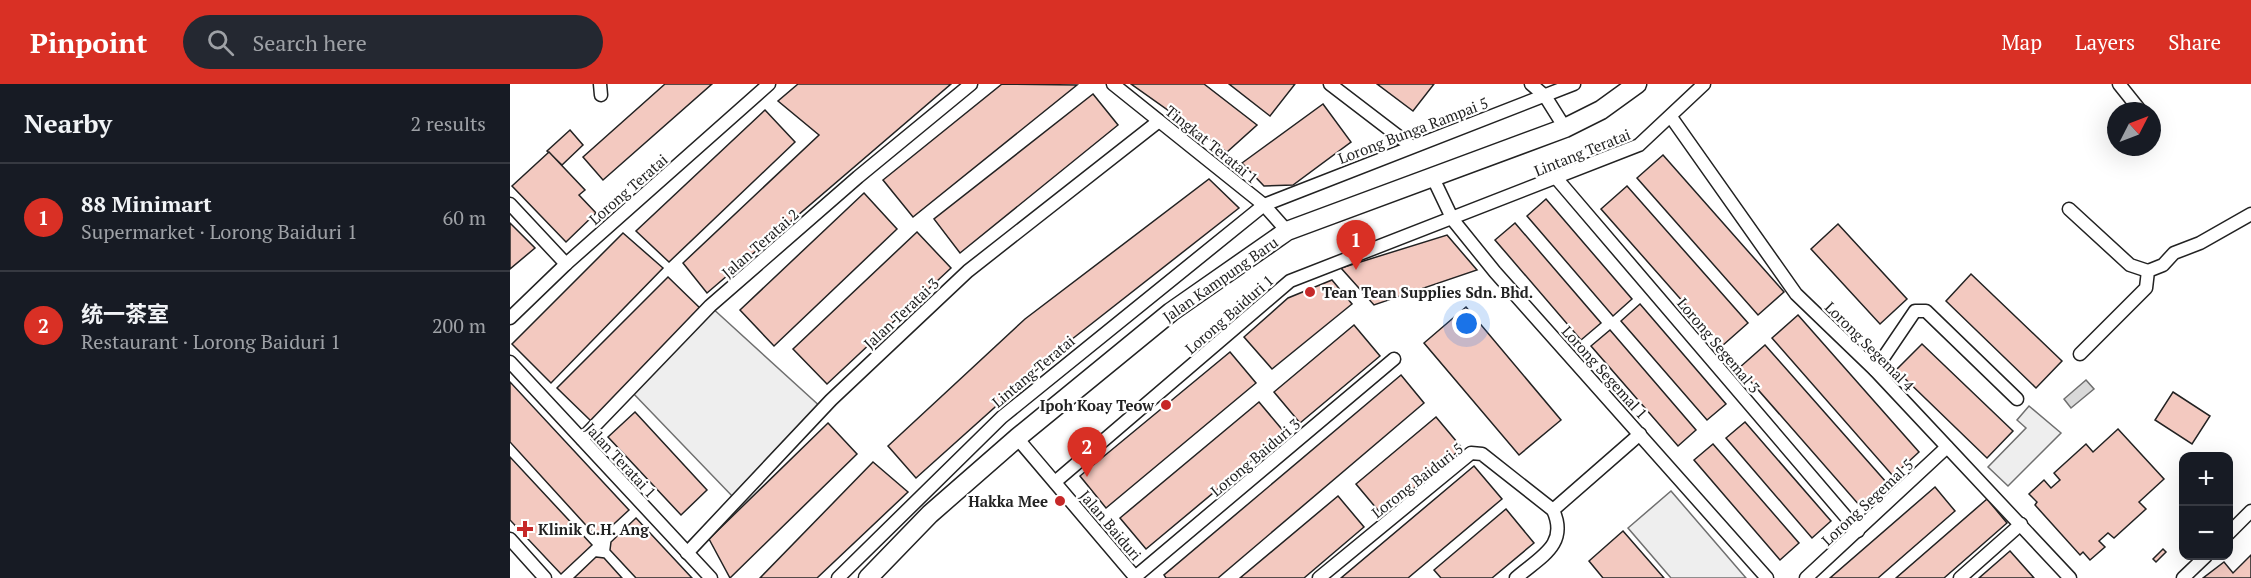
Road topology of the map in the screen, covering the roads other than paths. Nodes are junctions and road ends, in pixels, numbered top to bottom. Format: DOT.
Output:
graph roads {
  1 [pos="769,84"];
  2 [pos="971,84"];
  3 [pos="1113,84"];
  4 [pos="1330,84"];
  5 [pos="1531,84"];
  6 [pos="1574,84"];
  7 [pos="1637,84"];
  8 [pos="1704,84"];
  9 [pos="2119,84"];
  10 [pos="755,89"];
  11 [pos="1545,96"];
  12 [pos="2133,102"];
  13 [pos="1671,117"];
  14 [pos="1159,121"];
  15 [pos="1565,128"];
  16 [pos="1411,146"];
  17 [pos="1433,178"];
  18 [pos="1557,178"];
  19 [pos="510,204"];
  20 [pos="1264,205"];
  21 [pos="2069,209"];
  22 [pos="2251,214"];
  23 [pos="1453,220"];
  24 [pos="1287,231"];
  25 [pos="566,264"];
  26 [pos="2148,271"];
  27 [pos="510,318"];
  28 [pos="2080,354"];
  29 [pos="1394,359"];
  30 [pos="510,362"];
  31 [pos="1875,370"];
  32 [pos="2017,399"];
  33 [pos="1640,434"];
  34 [pos="1017,438"];
  35 [pos="582,439"];
  36 [pos="1947,447"];
  37 [pos="1055,482"];
  38 [pos="1553,510"];
  39 [pos="2251,511"];
  40 [pos="2021,524"];
  41 [pos="2233,530"];
  42 [pos="1858,531"];
  43 [pos="510,539"];
  44 [pos="687,553"];
  45 [pos="2201,560"];
  46 [pos="545,578"];
  47 [pos="711,578"];
  48 [pos="838,578"];
  49 [pos="868,578"];
  50 [pos="1136,578"];
  51 [pos="1319,578"];
  52 [pos="1516,578"];
  53 [pos="1767,578"];
  54 [pos="1806,578"];
  55 [pos="1960,578"];
  56 [pos="2070,578"];
  57 [pos="2183,578"];
  1 -- 10 [label="street, Lorong Teratai"];
  2 -- 35 [label="street, Jalan Teratai 2"];
  3 -- 14 [label="street, Tingkat Teratai 1"];
  4 -- 16 [label="street"];
  5 -- 11 [label="street"];
  6 -- 11 [label="street, Lorong Bunga Rampai 5"];
  7 -- 15 [label="street, Jalan Kampung Baru"];
  8 -- 13 [label="street, Lintang Teratai"];
  9 -- 12 [label="street"];
  10 -- 25 [label="street, Lorong Teratai"];
  11 -- 15 [label="street"];
  11 -- 16 [label="street, Lorong Bunga Rampai 5"];
  13 -- 18 [label="street, Lintang Teratai"];
  13 -- 31 [label="street, Lorong Segemal 4"];
  14 -- 20 [label="street, Tingkat Teratai 1"];
  14 -- 44 [label="street, Jalan Teratai 3"];
  15 -- 17 [label="street, Jalan Kampung Baru"];
  16 -- 20 [label="street, Lorong Bunga Rampai 5"];
  17 -- 23 [label="street, Lorong Segemal 1"];
  17 -- 24 [label="street, Jalan Kampung Baru"];
  18 -- 23 [label="street, Lintang Teratai"];
  18 -- 42 [label="street, Lorong Segemal 3"];
  19 -- 25 [label="street"];
  20 -- 24 [label="street, Tingkat Teratai 1"];
  20 -- 48 [label="street, Lintang Teratai"];
  21 -- 26 [label="street"];
  22 -- 26 [label="street"];
  23 -- 33 [label="street, Lorong Segemal 1"];
  23 -- 37 [label="street, Lorong Baiduri 1"];
  24 -- 34 [label="street, Jalan Kampung Baru"];
  25 -- 27 [label="street, Lorong Teratai"];
  26 -- 28 [label="street"];
  29 -- 50 [label="street, Lorong Baiduri 3"];
  30 -- 35 [label="street, Jalan Teratai 1"];
  31 -- 32 [label="street"];
  31 -- 36 [label="street, Lorong Segemal 4"];
  33 -- 38 [label="street"];
  33 -- 53 [label="street, Lorong Segemal 1"];
  34 -- 37 [label="street, Jalan Baiduri"];
  34 -- 49 [label="street, Jalan Kampung Baru"];
  35 -- 44 [label="street, Jalan Teratai 1"];
  36 -- 40 [label="street, Lorong Segemal 4"];
  36 -- 42 [label="street, Lorong Segemal 5"];
  37 -- 50 [label="street, Jalan Baiduri"];
  38 -- 51 [label="street, Lorong Baiduri 5"];
  38 -- 52 [label="street, Lorong Baiduri 5"];
  39 -- 41 [label="street"];
  40 -- 55 [label="street"];
  40 -- 56 [label="street, Lorong Segemal 4"];
  42 -- 54 [label="street, Lorong Segemal 5"];
  43 -- 46 [label="street"];
  44 -- 47 [label="street, Jalan Teratai 1"];
  45 -- 57 [label="street"];
}
